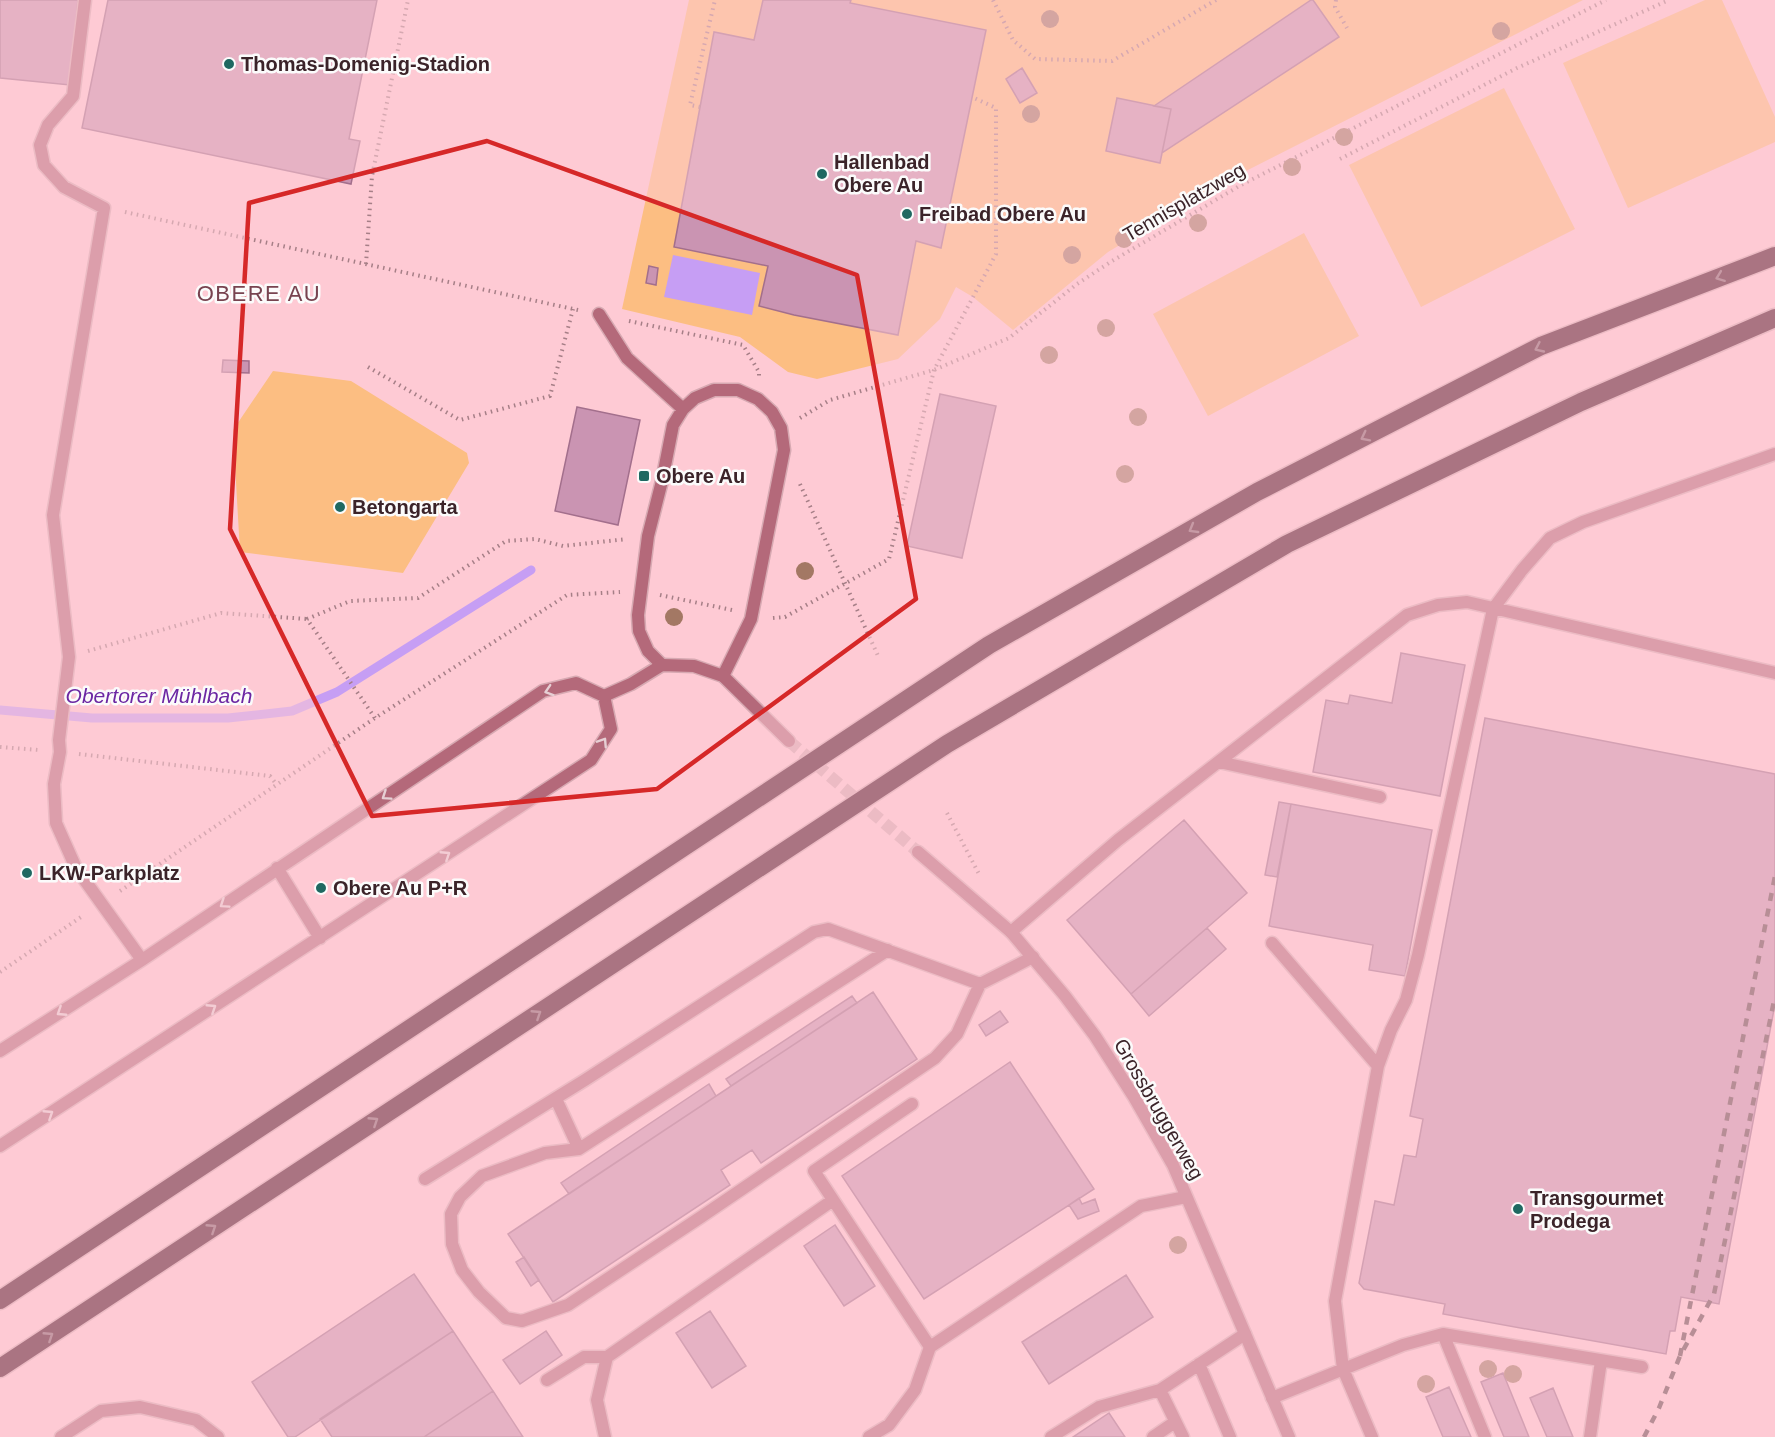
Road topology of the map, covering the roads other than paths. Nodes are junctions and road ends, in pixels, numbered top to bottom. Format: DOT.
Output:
graph roads {
  1 [pos="85,0"];
  2 [pos="1775,256"];
  3 [pos="599,314"];
  4 [pos="1775,318"];
  5 [pos="683,409"];
  6 [pos="1775,454"];
  7 [pos="1493,609"];
  8 [pos="662,665"];
  9 [pos="1775,673"];
  10 [pos="723,676"];
  11 [pos="604,696"];
  12 [pos="789,741"];
  13 [pos="1219,762"];
  14 [pos="1380,797"];
  15 [pos="918,852"];
  16 [pos="277,868"];
  17 [pos="1011,932"];
  18 [pos="320,938"];
  19 [pos="1272,943"];
  20 [pos="888,950"];
  21 [pos="1033,957"];
  22 [pos="142,960"];
  23 [pos="980,984"];
  24 [pos="0,1051"];
  25 [pos="1378,1066"];
  26 [pos="556,1099"];
  27 [pos="912,1104"];
  28 [pos="0,1146"];
  29 [pos="579,1149"];
  30 [pos="425,1179"];
  31 [pos="1186,1197"];
  32 [pos="833,1200"];
  33 [pos="0,1300"];
  34 [pos="1245,1334"];
  35 [pos="1443,1334"];
  36 [pos="930,1347"];
  37 [pos="607,1357"];
  38 [pos="1600,1360"];
  39 [pos="1199,1364"];
  40 [pos="1642,1367"];
  41 [pos="0,1368"];
  42 [pos="1342,1370"];
  43 [pos="547,1380"];
  44 [pos="1160,1390"];
  45 [pos="1272,1398"];
  46 [pos="1175,1422"];
  47 [pos="61,1437"];
  48 [pos="218,1437"];
  49 [pos="605,1437"];
  50 [pos="869,1437"];
  51 [pos="1051,1437"];
  52 [pos="1153,1437"];
  53 [pos="1183,1437"];
  54 [pos="1230,1437"];
  55 [pos="1289,1437"];
  56 [pos="1371,1437"];
  57 [pos="1485,1437"];
  58 [pos="1590,1437"];
  1 -- 22 [label="street"];
  2 -- 33 [label="highway, one-way"];
  3 -- 5 [label="street"];
  41 -- 4 [label="highway, one-way"];
  5 -- 8 [label="street"];
  5 -- 10 [label="street"];
  6 -- 7 [label="street"];
  7 -- 9 [label="street"];
  7 -- 13 [label="street"];
  7 -- 25 [label="street"];
  8 -- 10 [label="street"];
  8 -- 11 [label="street"];
  10 -- 12 [label="street"];
  11 -- 16 [label="street, one-way"];
  18 -- 11 [label="street, one-way"];
  13 -- 14 [label="street"];
  13 -- 17 [label="street"];
  15 -- 17 [label="street, Grossbruggerweg"];
  16 -- 18 [label="street"];
  16 -- 22 [label="street, one-way"];
  17 -- 21 [label="street, Grossbruggerweg"];
  28 -- 18 [label="street, one-way"];
  19 -- 25 [label="street"];
  20 -- 23 [label="street"];
  20 -- 26 [label="street"];
  20 -- 29 [label="street"];
  21 -- 23 [label="street"];
  21 -- 31 [label="street, Grossbruggerweg"];
  22 -- 24 [label="street, one-way"];
  23 -- 29 [label="street"];
  25 -- 42 [label="street"];
  26 -- 29 [label="street"];
  26 -- 30 [label="street"];
  27 -- 32 [label="street"];
  31 -- 34 [label="street, Grossbruggerweg"];
  31 -- 36 [label="street"];
  32 -- 36 [label="street"];
  32 -- 37 [label="street"];
  34 -- 39 [label="street"];
  34 -- 45 [label="street, Grossbruggerweg"];
  35 -- 38 [label="street"];
  35 -- 42 [label="street"];
  35 -- 57 [label="street"];
  36 -- 50 [label="street"];
  37 -- 43 [label="street"];
  37 -- 49 [label="street"];
  38 -- 40 [label="street"];
  38 -- 58 [label="street"];
  39 -- 44 [label="street"];
  39 -- 54 [label="street"];
  42 -- 45 [label="street"];
  42 -- 56 [label="street"];
  44 -- 46 [label="street"];
  44 -- 51 [label="street"];
  45 -- 55 [label="street, Grossbruggerweg"];
  46 -- 52 [label="street"];
  46 -- 53 [label="street"];
  47 -- 48 [label="street"];
}
